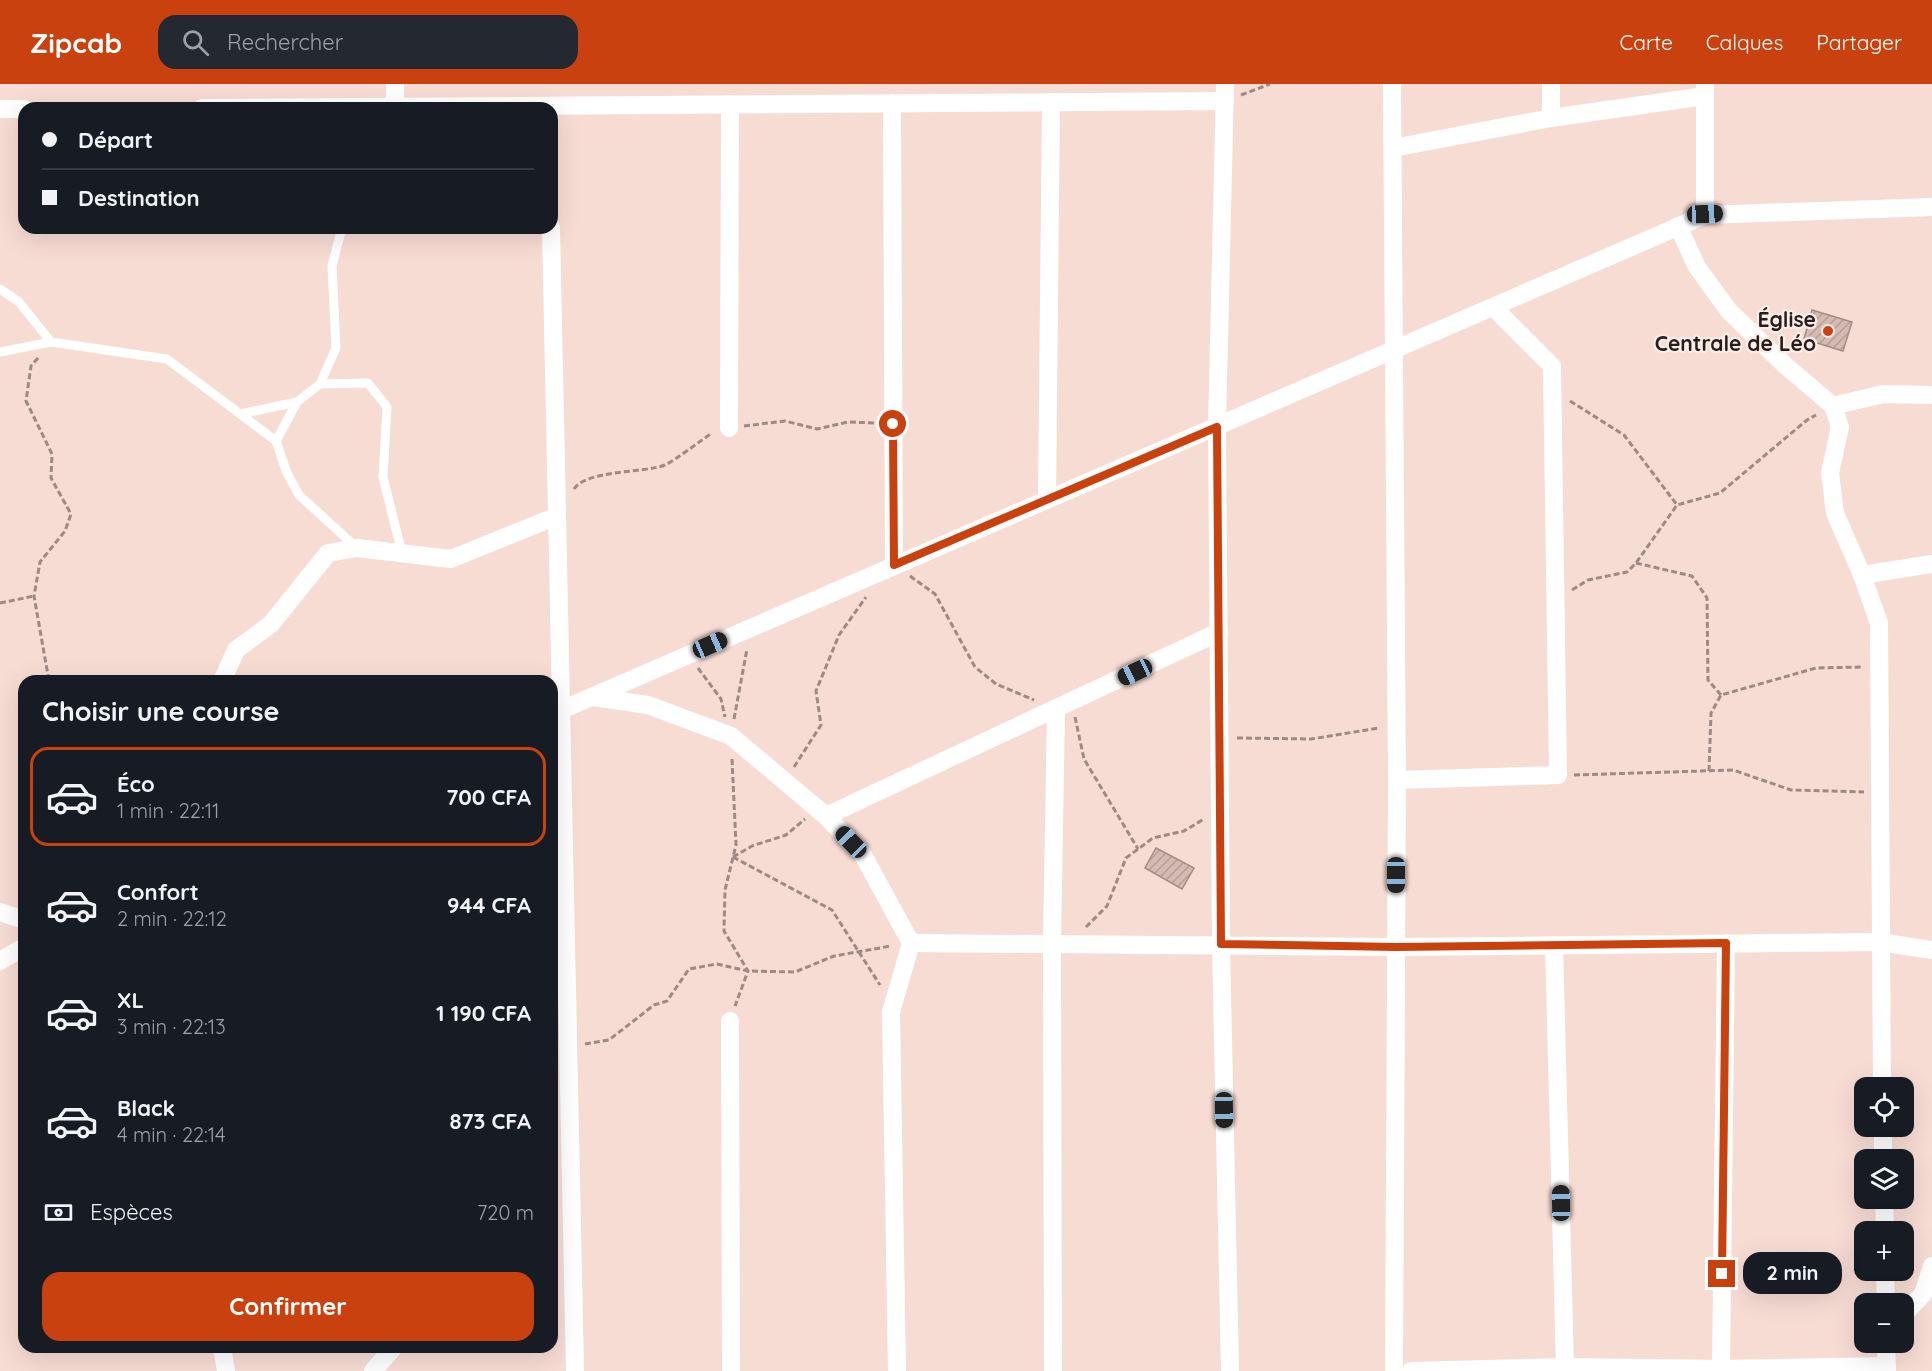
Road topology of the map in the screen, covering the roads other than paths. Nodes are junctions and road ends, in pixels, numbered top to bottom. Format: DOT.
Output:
graph roads {
  1 [pos="395,84"];
  2 [pos="1392,84"];
  3 [pos="1551,84"];
  4 [pos="1705,90"];
  5 [pos="1225,92"];
  6 [pos="395,102"];
  7 [pos="1051,102"];
  8 [pos="892,103"];
  9 [pos="730,104"];
  10 [pos="558,107"];
  11 [pos="18,109"];
  12 [pos="0,110"];
  13 [pos="1551,118"];
  14 [pos="1393,148"];
  15 [pos="1932,207"];
  16 [pos="1705,214"];
  17 [pos="1678,226"];
  18 [pos="340,234"];
  19 [pos="551,234"];
  20 [pos="0,289"];
  21 [pos="1493,307"];
  22 [pos="51,342"];
  23 [pos="1393,350"];
  24 [pos="0,352"];
  25 [pos="320,384"];
  26 [pos="1932,395"];
  27 [pos="297,402"];
  28 [pos="1833,406"];
  29 [pos="240,414"];
  30 [pos="1217,427"];
  31 [pos="729,428"];
  32 [pos="276,441"];
  33 [pos="1047,500"];
  34 [pos="557,516"];
  35 [pos="357,548"];
  36 [pos="402,553"];
  37 [pos="1932,564"];
  38 [pos="894,565"];
  39 [pos="1862,575"];
  40 [pos="1219,632"];
  41 [pos="225,675"];
  42 [pos="557,675"];
  43 [pos="593,697"];
  44 [pos="1064,705"];
  45 [pos="558,712"];
  46 [pos="558,742"];
  47 [pos="1396,780"];
  48 [pos="822,812"];
  49 [pos="0,912"];
  50 [pos="18,918"];
  51 [pos="1880,942"];
  52 [pos="911,943"];
  53 [pos="1726,943"];
  54 [pos="1061,944"];
  55 [pos="1221,944"];
  56 [pos="1554,945"];
  57 [pos="1396,947"];
  58 [pos="18,950"];
  59 [pos="1932,950"];
  60 [pos="0,961"];
  61 [pos="730,1021"];
  62 [pos="1882,1077"];
  63 [pos="1932,1266"];
  64 [pos="1914,1303"];
  65 [pos="223,1353"];
  66 [pos="389,1353"];
  67 [pos="1886,1353"];
  68 [pos="1565,1367"];
  69 [pos="1887,1369"];
  70 [pos="1721,1370"];
  71 [pos="226,1371"];
  72 [pos="373,1371"];
  73 [pos="575,1371"];
  74 [pos="731,1371"];
  75 [pos="897,1371"];
  76 [pos="1053,1371"];
  77 [pos="1230,1371"];
  78 [pos="1394,1371"];
  79 [pos="1411,1371"];
  1 -- 6 [label="street"];
  2 -- 14 [label="street"];
  3 -- 13 [label="street"];
  4 -- 13 [label="street"];
  4 -- 16 [label="street"];
  5 -- 7 [label="street"];
  5 -- 30 [label="street"];
  7 -- 8 [label="street"];
  7 -- 33 [label="street"];
  8 -- 9 [label="street"];
  8 -- 38 [label="street"];
  9 -- 10 [label="street"];
  9 -- 31 [label="street"];
  11 -- 12 [label="street"];
  13 -- 14 [label="street"];
  14 -- 23 [label="street"];
  15 -- 16 [label="street"];
  16 -- 17 [label="street"];
  17 -- 21 [label="street"];
  17 -- 28 [label="street"];
  18 -- 25 [label="lane"];
  19 -- 34 [label="street"];
  20 -- 22 [label="lane"];
  21 -- 23 [label="street"];
  21 -- 47 [label="street"];
  22 -- 24 [label="lane"];
  22 -- 29 [label="lane"];
  23 -- 30 [label="street"];
  23 -- 47 [label="street"];
  25 -- 27 [label="lane"];
  25 -- 36 [label="lane"];
  26 -- 28 [label="street"];
  27 -- 29 [label="lane"];
  27 -- 32 [label="lane"];
  28 -- 39 [label="street"];
  29 -- 32 [label="lane"];
  30 -- 33 [label="street"];
  30 -- 40 [label="street"];
  32 -- 35 [label="lane"];
  33 -- 38 [label="street"];
  34 -- 36 [label="street"];
  34 -- 42 [label="street"];
  35 -- 36 [label="street"];
  35 -- 41 [label="street"];
  37 -- 39 [label="street"];
  38 -- 43 [label="street"];
  39 -- 51 [label="street"];
  40 -- 44 [label="street"];
  40 -- 55 [label="street"];
  43 -- 45 [label="street"];
  43 -- 48 [label="street"];
  44 -- 48 [label="street"];
  44 -- 54 [label="street"];
  46 -- 73 [label="street"];
  47 -- 57 [label="street"];
  48 -- 52 [label="street"];
  49 -- 50 [label="street"];
  51 -- 53 [label="street"];
  51 -- 59 [label="street"];
  51 -- 62 [label="street"];
  52 -- 54 [label="street"];
  52 -- 75 [label="street"];
  53 -- 56 [label="street"];
  53 -- 70 [label="street"];
  54 -- 55 [label="street"];
  54 -- 76 [label="street"];
  55 -- 57 [label="street"];
  55 -- 77 [label="street"];
  56 -- 57 [label="street"];
  56 -- 68 [label="street"];
  57 -- 78 [label="street"];
  58 -- 60 [label="street"];
  61 -- 74 [label="street"];
  63 -- 64 [label="street"];
  65 -- 71 [label="street"];
  66 -- 72 [label="street"];
  67 -- 69 [label="street"];
  68 -- 70 [label="street"];
  68 -- 79 [label="street"];
  69 -- 70 [label="street"];
}
